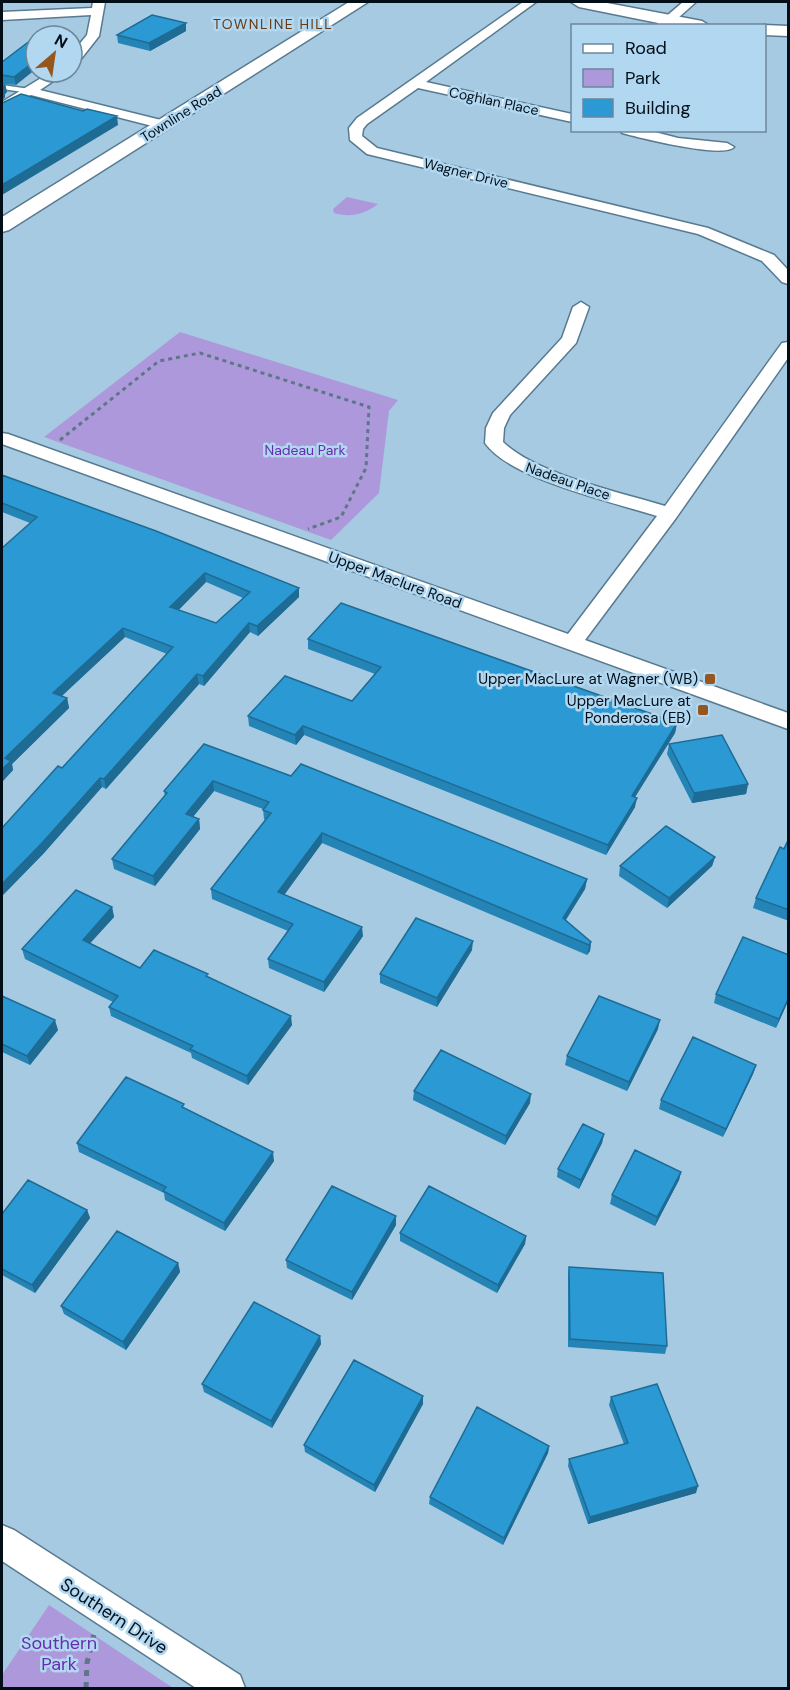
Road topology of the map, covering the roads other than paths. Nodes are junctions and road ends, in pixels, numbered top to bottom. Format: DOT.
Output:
graph roads {
  1 [pos="360,2"];
  2 [pos="530,2"];
  3 [pos="579,2"];
  4 [pos="690,2"];
  5 [pos="99,6"];
  6 [pos="2,16"];
  7 [pos="664,23"];
  8 [pos="766,30"];
  9 [pos="789,31"];
  10 [pos="84,47"];
  11 [pos="41,84"];
  12 [pos="415,84"];
  13 [pos="2,87"];
  14 [pos="30,91"];
  15 [pos="2,107"];
  16 [pos="571,118"];
  17 [pos="164,125"];
  18 [pos="636,132"];
  19 [pos="727,147"];
  20 [pos="2,226"];
  21 [pos="785,253"];
  22 [pos="768,258"];
  23 [pos="789,279"];
  24 [pos="581,307"];
  25 [pos="789,347"];
  26 [pos="2,438"];
  27 [pos="669,514"];
  28 [pos="572,643"];
  29 [pos="789,721"];
  30 [pos="2,1542"];
  31 [pos="227,1689"];
  1 -- 17 [label="street, Townline Road"];
  2 -- 12 [label="street, Wagner Drive"];
  3 -- 7 [label="street"];
  4 -- 7 [label="street"];
  5 -- 6 [label="street"];
  5 -- 10 [label="street"];
  8 -- 9 [label="street"];
  11 -- 14 [label="street"];
  12 -- 16 [label="street, Coghlan Place"];
  12 -- 22 [label="street, Wagner Drive"];
  13 -- 14 [label="lane"];
  14 -- 15 [label="street"];
  14 -- 17 [label="street"];
  17 -- 20 [label="street, Townline Road"];
  18 -- 19 [label="street"];
  21 -- 22 [label="street"];
  22 -- 23 [label="street, Wagner Drive"];
  24 -- 27 [label="street, Nadeau Place"];
  25 -- 27 [label="street"];
  26 -- 28 [label="street, Upper Maclure Road"];
  27 -- 28 [label="street"];
  28 -- 29 [label="street, Upper Maclure Road"];
  30 -- 31 [label="street, Southern Drive"];
}
